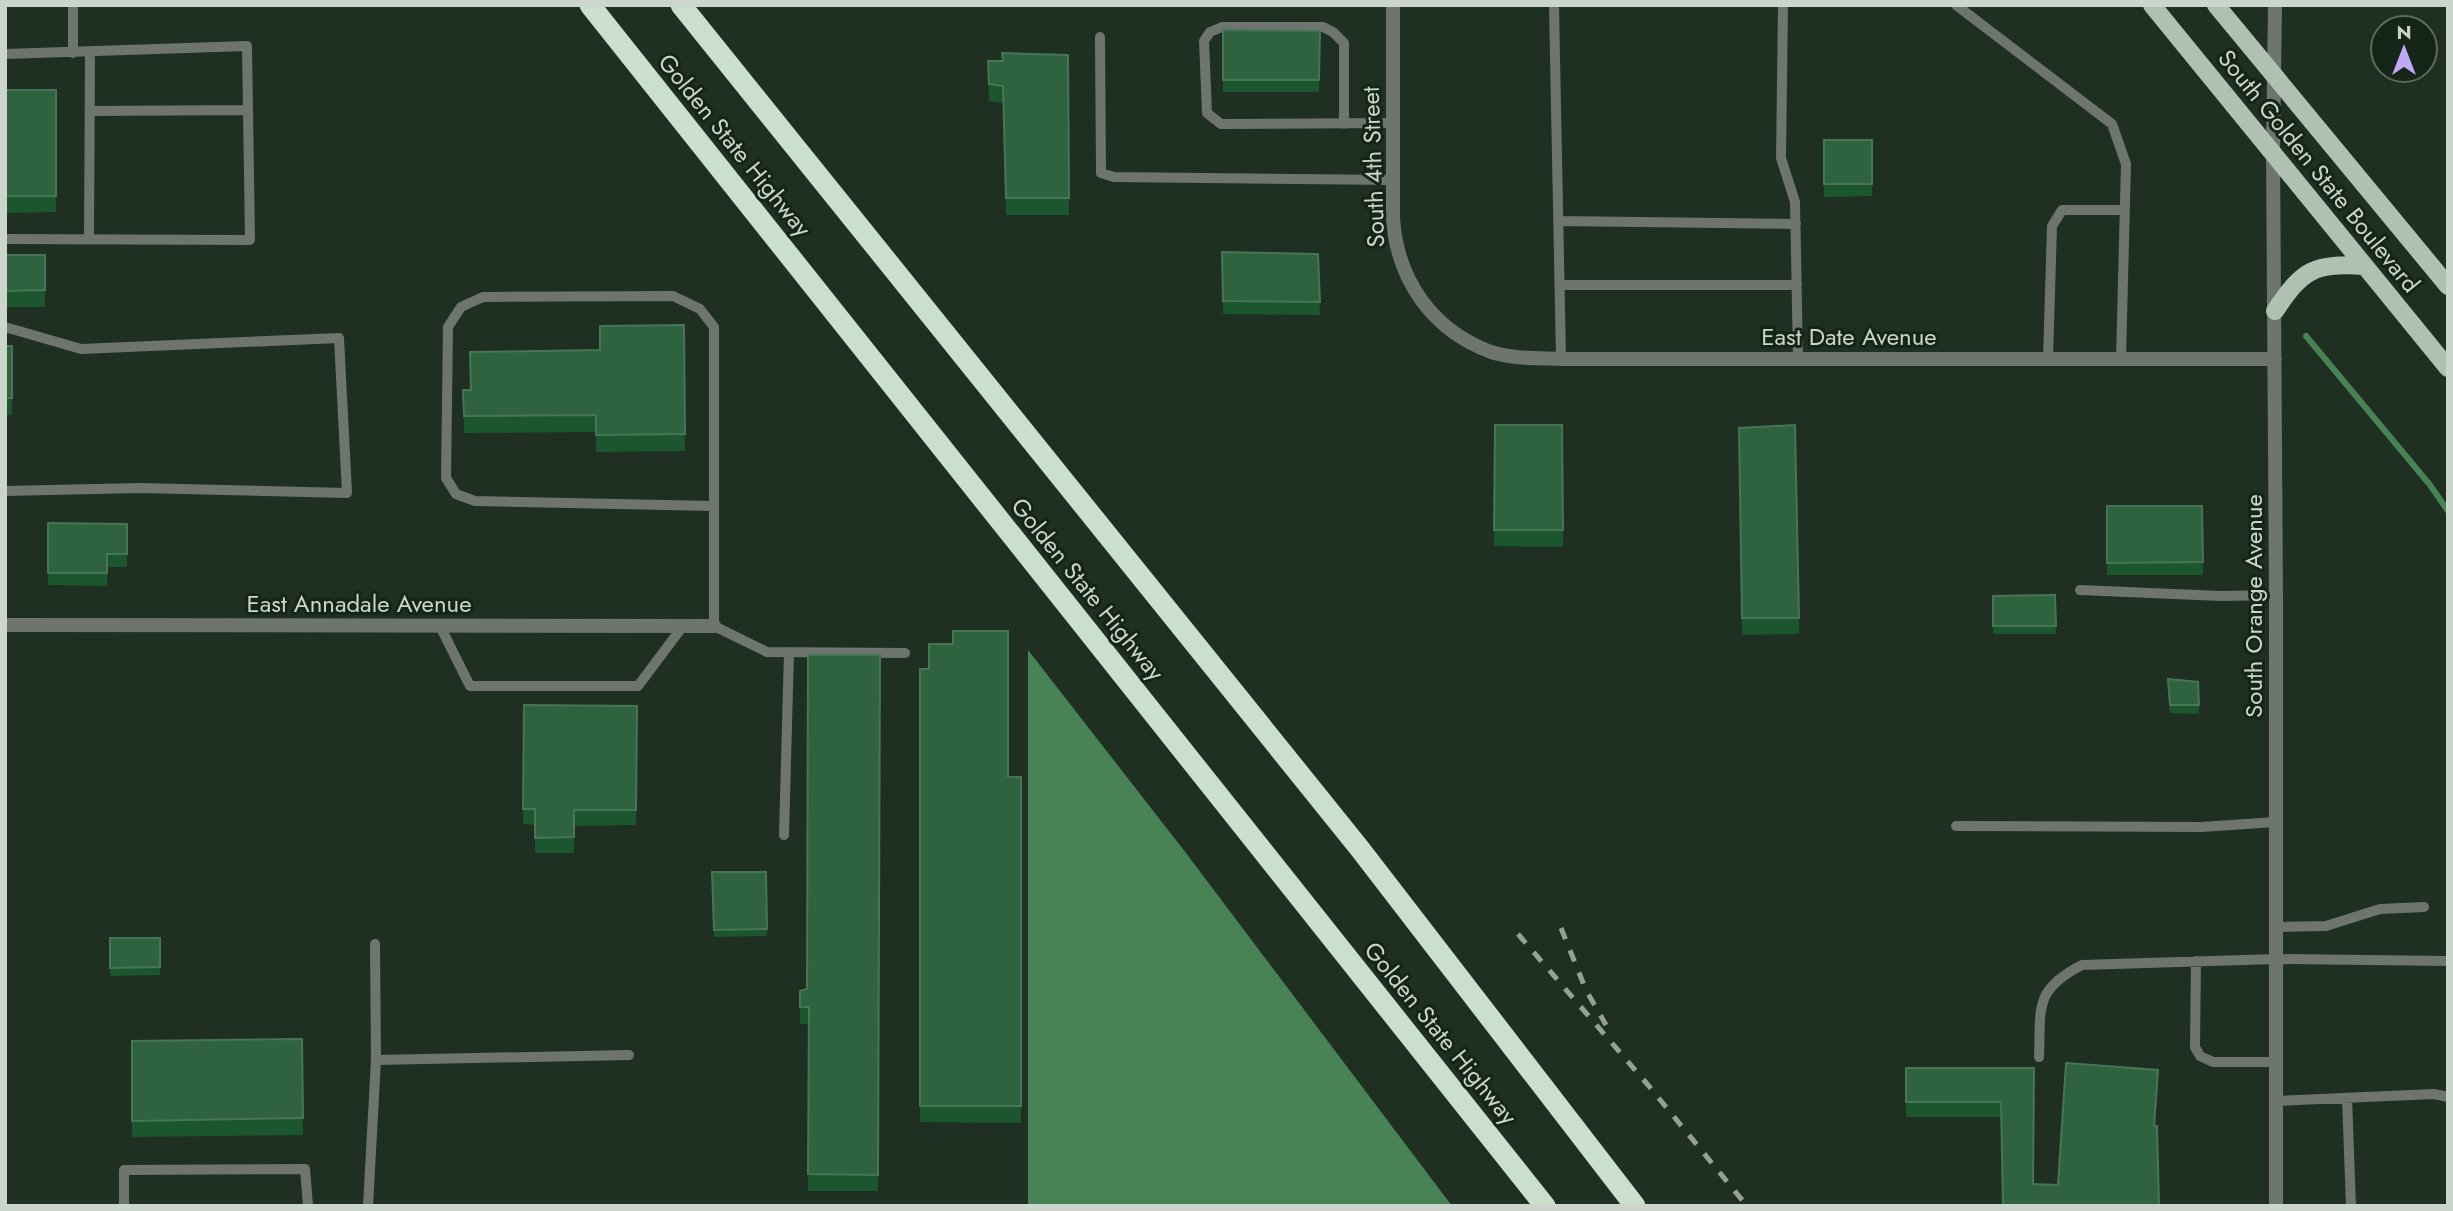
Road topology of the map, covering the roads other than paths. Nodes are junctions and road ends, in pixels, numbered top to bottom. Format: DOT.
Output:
graph roads {
  1 [pos="73,5"];
  2 [pos="590,5"];
  3 [pos="681,5"];
  4 [pos="1393,5"];
  5 [pos="1554,5"];
  6 [pos="1783,5"];
  7 [pos="1956,5"];
  8 [pos="2152,5"];
  9 [pos="2216,5"];
  10 [pos="2276,5"];
  11 [pos="1100,37"];
  12 [pos="90,52"];
  13 [pos="73,53"];
  14 [pos="5,54"];
  15 [pos="2275,79"];
  16 [pos="248,110"];
  17 [pos="90,111"];
  18 [pos="1393,123"];
  19 [pos="1344,124"];
  20 [pos="2273,152"];
  21 [pos="1393,180"];
  22 [pos="2125,210"];
  23 [pos="1558,221"];
  24 [pos="1796,224"];
  25 [pos="5,239"];
  26 [pos="89,239"];
  27 [pos="2365,266"];
  28 [pos="1560,285"];
  29 [pos="1797,285"];
  30 [pos="2448,286"];
  31 [pos="2275,311"];
  32 [pos="1434,317"];
  33 [pos="5,327"];
  34 [pos="1560,359"];
  35 [pos="1798,359"];
  36 [pos="2048,359"];
  37 [pos="2121,359"];
  38 [pos="2275,359"];
  39 [pos="2448,368"];
  40 [pos="5,491"];
  41 [pos="714,506"];
  42 [pos="2080,590"];
  43 [pos="2276,595"];
  44 [pos="5,625"];
  45 [pos="440,626"];
  46 [pos="683,626"];
  47 [pos="714,626"];
  48 [pos="789,652"];
  49 [pos="905,653"];
  50 [pos="2276,822"];
  51 [pos="1956,826"];
  52 [pos="784,835"];
  53 [pos="2424,908"];
  54 [pos="2276,927"];
  55 [pos="375,944"];
  56 [pos="2276,959"];
  57 [pos="2196,961"];
  58 [pos="2448,961"];
  59 [pos="629,1055"];
  60 [pos="2039,1057"];
  61 [pos="376,1060"];
  62 [pos="2276,1062"];
  63 [pos="2448,1097"];
  64 [pos="2347,1098"];
  65 [pos="2276,1101"];
  66 [pos="124,1206"];
  67 [pos="308,1206"];
  68 [pos="368,1206"];
  69 [pos="1545,1206"];
  70 [pos="1635,1206"];
  71 [pos="2276,1206"];
  72 [pos="2351,1206"];
  1 -- 13 [label="lane"];
  2 -- 69 [label="highway, Golden State Highway"];
  3 -- 70 [label="highway, Golden State Highway"];
  4 -- 18 [label="street, South 4th Street"];
  5 -- 23 [label="lane"];
  6 -- 24 [label="lane"];
  7 -- 22 [label="lane"];
  8 -- 20 [label="main road, South Golden State Boulevard"];
  9 -- 15 [label="main road, South Golden State Boulevard"];
  10 -- 15 [label="street, South Orange Avenue"];
  11 -- 21 [label="lane"];
  12 -- 13 [label="lane"];
  12 -- 16 [label="lane"];
  12 -- 17 [label="lane"];
  13 -- 14 [label="lane"];
  15 -- 20 [label="street, South Orange Avenue"];
  15 -- 30 [label="main road, South Golden State Boulevard"];
  16 -- 17 [label="lane"];
  16 -- 26 [label="lane"];
  17 -- 26 [label="lane"];
  18 -- 19 [label="lane"];
  18 -- 21 [label="street, South 4th Street"];
  19 -- 19 [label="lane"];
  20 -- 27 [label="main road, South Golden State Boulevard"];
  20 -- 31 [label="street, South Orange Avenue"];
  21 -- 32 [label="street, South 4th Street"];
  22 -- 36 [label="lane"];
  22 -- 37 [label="lane"];
  23 -- 24 [label="lane"];
  23 -- 28 [label="lane"];
  24 -- 29 [label="lane"];
  25 -- 26 [label="lane"];
  27 -- 31 [label="main road"];
  27 -- 39 [label="main road, South Golden State Boulevard"];
  28 -- 29 [label="lane"];
  28 -- 34 [label="lane"];
  29 -- 35 [label="lane"];
  31 -- 38 [label="street, South Orange Avenue"];
  32 -- 34 [label="street, East Date Avenue"];
  33 -- 40 [label="lane"];
  34 -- 35 [label="street, East Date Avenue"];
  35 -- 36 [label="street, East Date Avenue"];
  36 -- 37 [label="street, East Date Avenue"];
  37 -- 38 [label="street, East Date Avenue"];
  38 -- 43 [label="street, South Orange Avenue"];
  41 -- 41 [label="lane"];
  41 -- 47 [label="lane"];
  42 -- 43 [label="lane"];
  43 -- 50 [label="street, South Orange Avenue"];
  44 -- 45 [label="street, East Annadale Avenue"];
  45 -- 46 [label="street, East Annadale Avenue"];
  45 -- 46 [label="lane"];
  46 -- 47 [label="street, East Annadale Avenue"];
  47 -- 48 [label="lane"];
  48 -- 49 [label="lane"];
  48 -- 52 [label="lane"];
  50 -- 51 [label="lane"];
  50 -- 54 [label="street, South Orange Avenue"];
  53 -- 54 [label="lane"];
  54 -- 56 [label="street, South Orange Avenue"];
  55 -- 61 [label="lane"];
  56 -- 57 [label="lane"];
  56 -- 58 [label="lane"];
  56 -- 62 [label="street, South Orange Avenue"];
  57 -- 60 [label="lane"];
  57 -- 62 [label="lane"];
  59 -- 61 [label="lane"];
  61 -- 68 [label="lane"];
  62 -- 65 [label="street, South Orange Avenue"];
  63 -- 64 [label="lane"];
  64 -- 65 [label="lane"];
  64 -- 72 [label="lane"];
  65 -- 71 [label="street, South Orange Avenue"];
  66 -- 67 [label="lane"];
}
